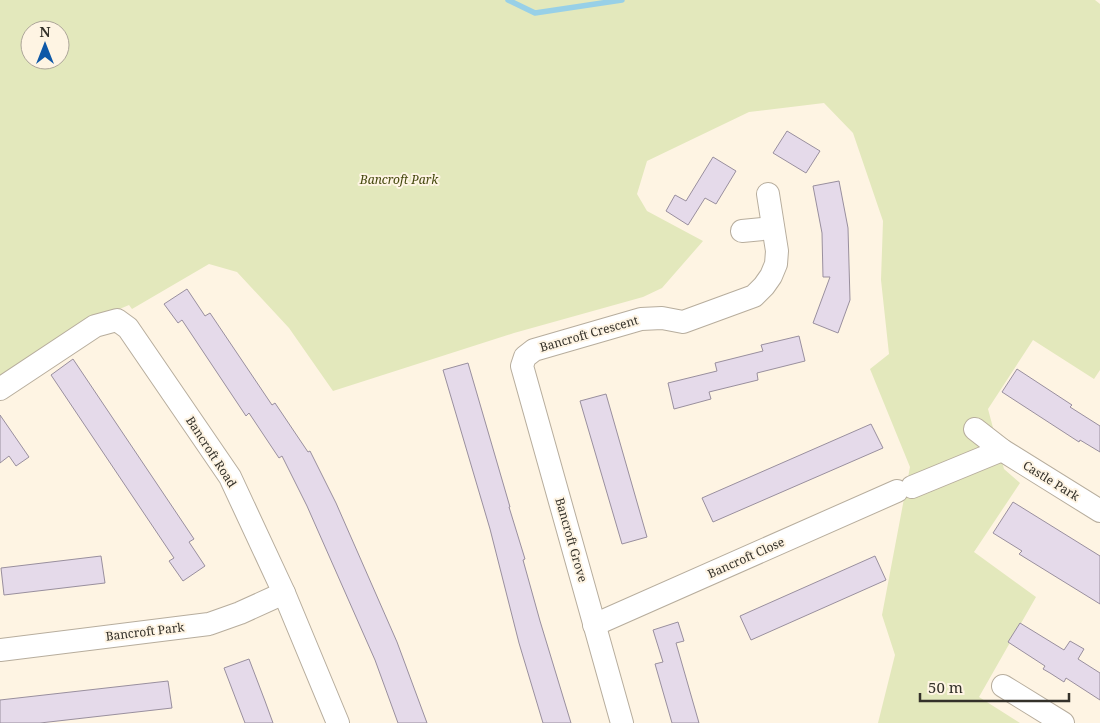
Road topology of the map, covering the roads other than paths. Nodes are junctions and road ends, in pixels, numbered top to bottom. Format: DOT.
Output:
graph roads {
  1 [pos="768,194"];
  2 [pos="773,228"];
  3 [pos="742,231"];
  4 [pos="525,357"];
  5 [pos="0,389"];
  6 [pos="975,429"];
  7 [pos="1002,450"];
  8 [pos="1100,511"];
  9 [pos="284,593"];
  10 [pos="594,625"];
  11 [pos="0,650"];
  12 [pos="1003,686"];
  13 [pos="338,723"];
  14 [pos="622,723"];
  15 [pos="1063,723"];
  1 -- 2 [label="street, Bancroft Crescent"];
  2 -- 3 [label="street"];
  2 -- 4 [label="street, Bancroft Crescent"];
  4 -- 10 [label="street, Bancroft Grove"];
  5 -- 9 [label="street, Bancroft Road"];
  6 -- 7 [label="street, Castle Park"];
  7 -- 8 [label="street, Castle Park"];
  7 -- 10 [label="street, Bancroft Close"];
  9 -- 11 [label="street, Bancroft Park"];
  9 -- 13 [label="street, Bancroft Road"];
  10 -- 14 [label="street, Bancroft Grove"];
  12 -- 15 [label="street"];
}
